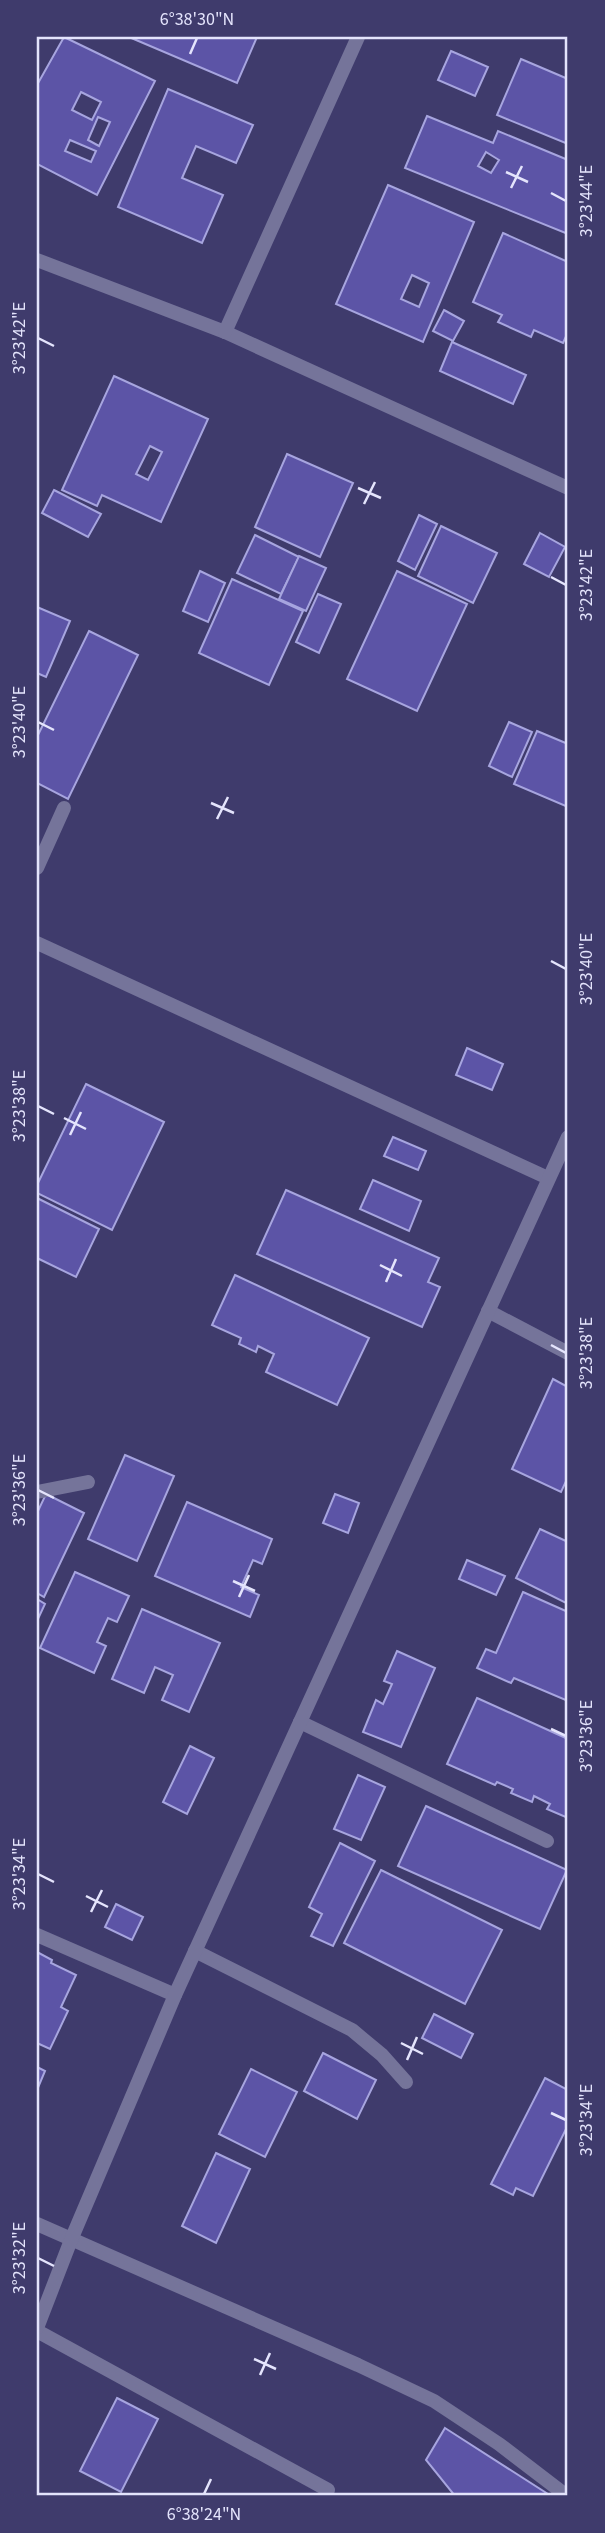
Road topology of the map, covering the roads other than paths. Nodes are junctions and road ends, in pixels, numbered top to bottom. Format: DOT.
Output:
graph roads {
  1 [pos="358,37"];
  2 [pos="37,260"];
  3 [pos="225,332"];
  4 [pos="568,488"];
  5 [pos="64,808"];
  6 [pos="37,868"];
  7 [pos="37,943"];
  8 [pos="568,1137"];
  9 [pos="548,1178"];
  10 [pos="488,1311"];
  11 [pos="568,1353"];
  12 [pos="88,1482"];
  13 [pos="37,1492"];
  14 [pos="300,1722"];
  15 [pos="547,1841"];
  16 [pos="37,1936"];
  17 [pos="195,1951"];
  18 [pos="175,1995"];
  19 [pos="406,2082"];
  20 [pos="37,2224"];
  21 [pos="71,2240"];
  22 [pos="37,2330"];
  23 [pos="328,2490"];
  24 [pos="567,2496"];
  1 -- 3 [label="street"];
  2 -- 3 [label="street"];
  3 -- 4 [label="street"];
  5 -- 6 [label="street"];
  7 -- 9 [label="street"];
  8 -- 9 [label="street"];
  9 -- 10 [label="street"];
  10 -- 11 [label="street"];
  10 -- 14 [label="street"];
  12 -- 13 [label="street"];
  14 -- 15 [label="street"];
  14 -- 17 [label="street"];
  16 -- 18 [label="street"];
  17 -- 18 [label="street"];
  17 -- 19 [label="street"];
  18 -- 21 [label="street"];
  20 -- 21 [label="street"];
  21 -- 22 [label="street"];
  21 -- 24 [label="street"];
  22 -- 23 [label="street"];
}
